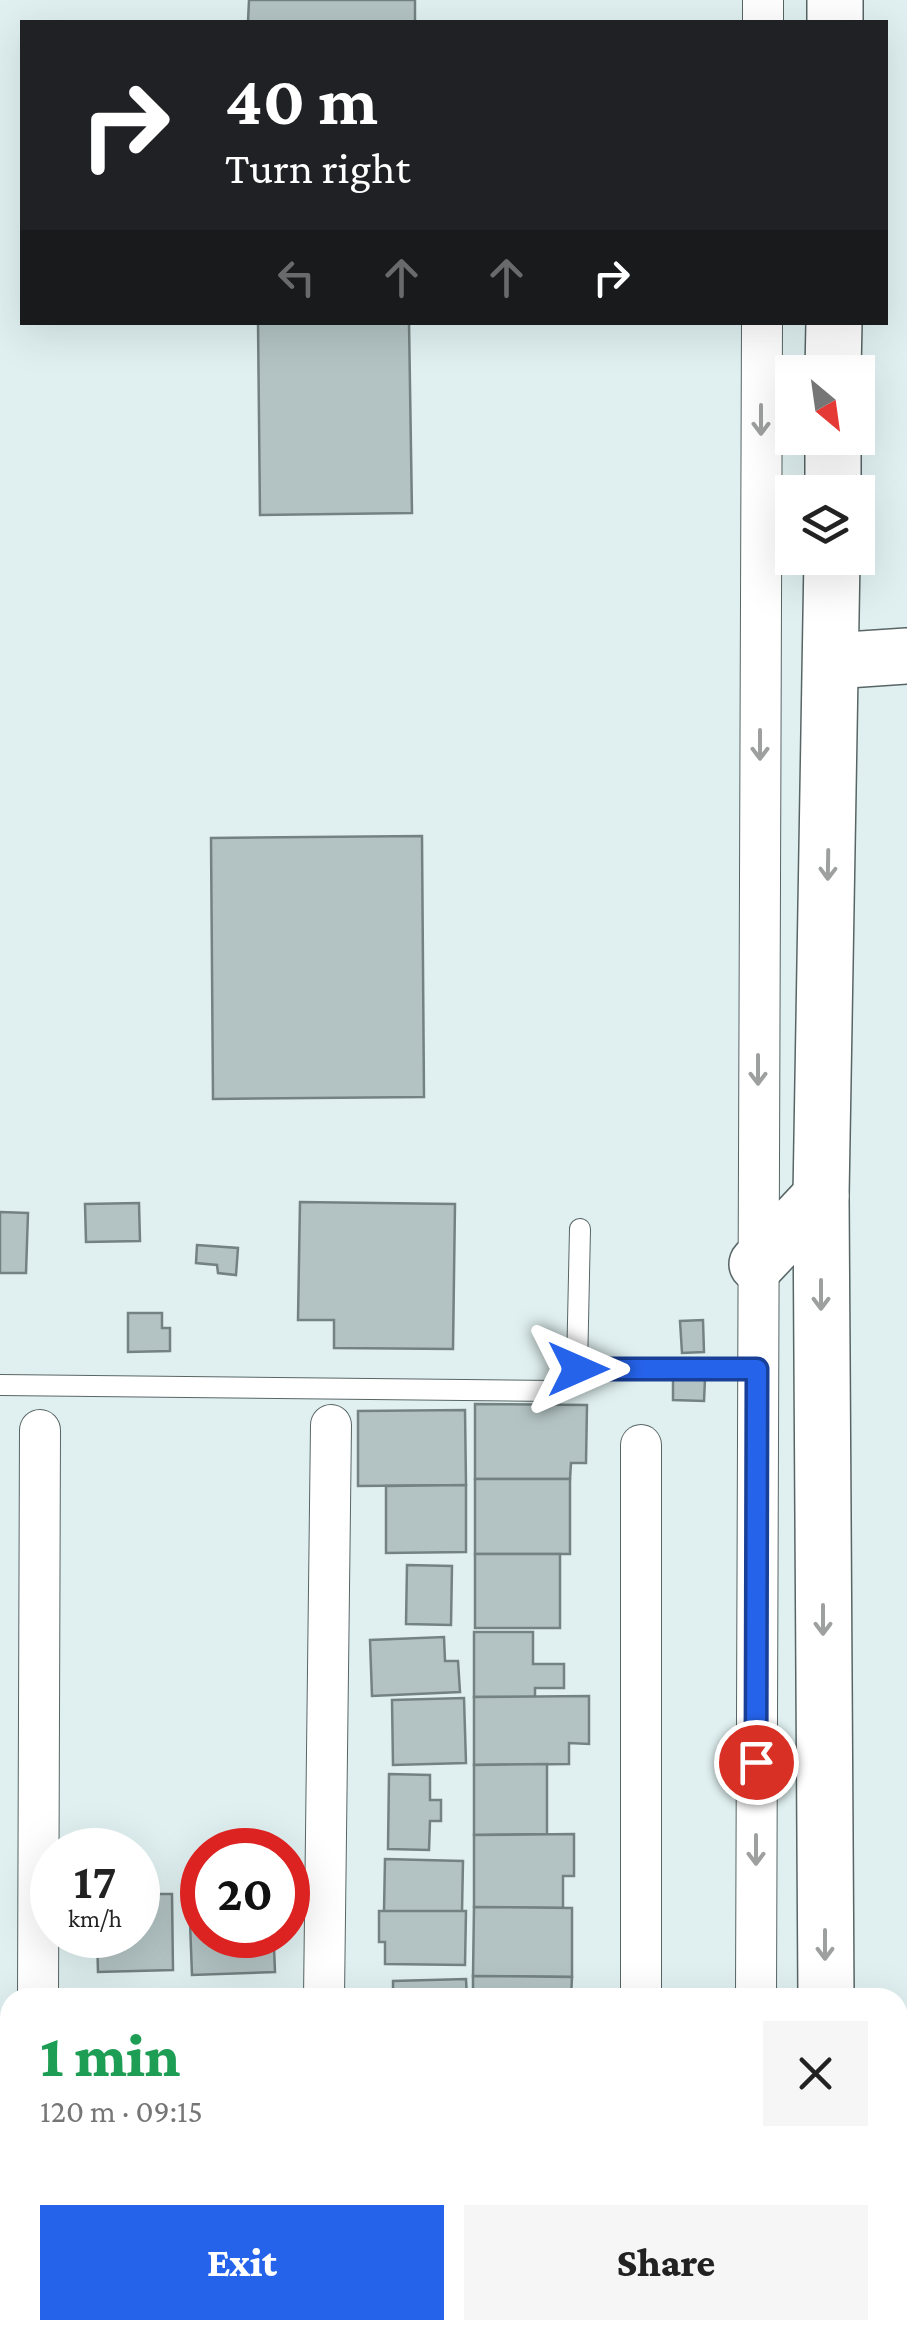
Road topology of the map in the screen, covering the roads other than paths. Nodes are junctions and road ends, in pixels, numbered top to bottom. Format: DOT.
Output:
graph roads {
  1 [pos="762,325"];
  2 [pos="834,325"];
  3 [pos="833,355"];
  4 [pos="832,575"];
  5 [pos="907,656"];
  6 [pos="832,661"];
  7 [pos="821,1196"];
  8 [pos="580,1228"];
  9 [pos="758,1264"];
  10 [pos="578,1369"];
  11 [pos="757,1369"];
  12 [pos="0,1385"];
  13 [pos="331,1425"];
  14 [pos="40,1430"];
  15 [pos="641,1445"];
  16 [pos="38,1988"];
  17 [pos="324,1988"];
  18 [pos="641,1988"];
  19 [pos="756,1988"];
  20 [pos="826,1988"];
  1 -- 9 [label="street, one-way"];
  2 -- 3 [label="main road"];
  4 -- 6 [label="main road"];
  5 -- 6 [label="main road"];
  6 -- 7 [label="main road, one-way"];
  7 -- 9 [label="main road"];
  7 -- 20 [label="main road, one-way"];
  8 -- 10 [label="lane"];
  9 -- 11 [label="street"];
  10 -- 11 [label="lane"];
  10 -- 12 [label="lane"];
  11 -- 19 [label="street, one-way"];
  13 -- 17 [label="street"];
  14 -- 16 [label="street"];
  15 -- 18 [label="street"];
}
